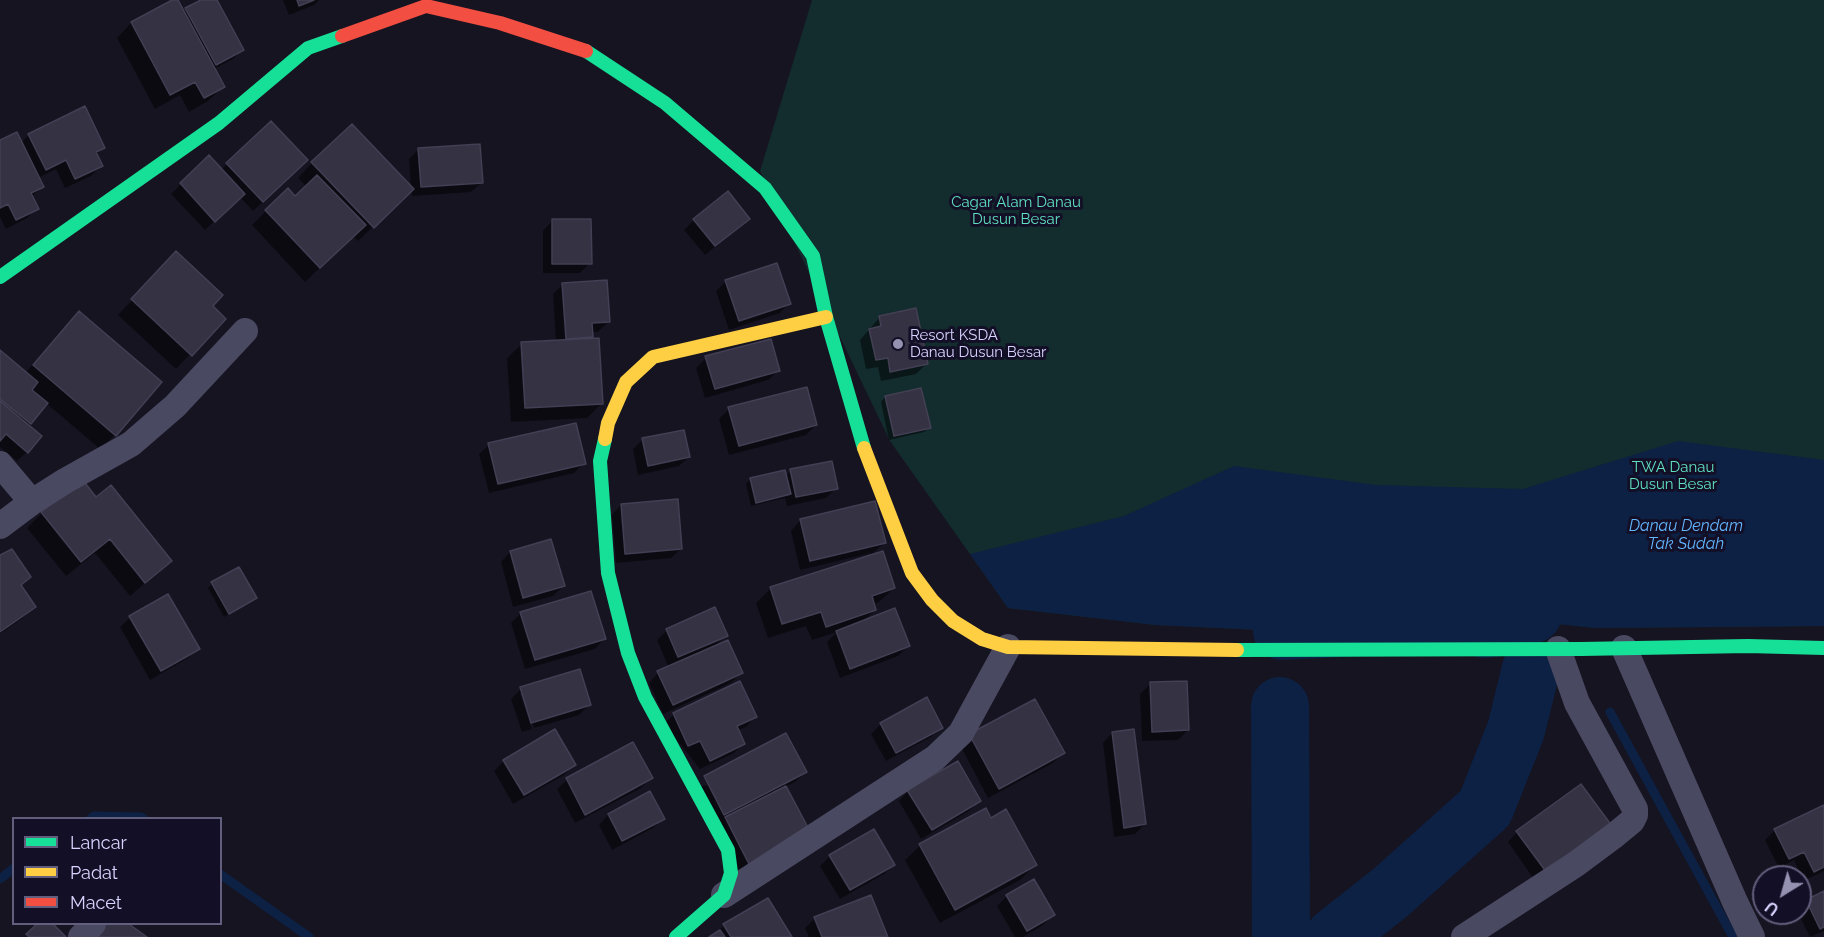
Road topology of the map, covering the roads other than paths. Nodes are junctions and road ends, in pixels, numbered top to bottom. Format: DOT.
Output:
graph roads {
  1 [pos="426,3"];
  2 [pos="0,277"];
  3 [pos="826,317"];
  4 [pos="245,332"];
  5 [pos="0,464"];
  6 [pos="32,502"];
  7 [pos="0,526"];
  8 [pos="1008,647"];
  9 [pos="1619,648"];
  10 [pos="1824,648"];
  11 [pos="1567,653"];
  12 [pos="724,895"];
  13 [pos="92,925"];
  14 [pos="81,937"];
  15 [pos="676,937"];
  16 [pos="1464,937"];
  17 [pos="1752,937"];
  1 -- 2 [label="street"];
  1 -- 3 [label="street"];
  3 -- 8 [label="street"];
  3 -- 12 [label="street"];
  4 -- 6 [label="street"];
  5 -- 6 [label="street"];
  6 -- 7 [label="street"];
  8 -- 11 [label="street"];
  8 -- 12 [label="street"];
  9 -- 10 [label="street"];
  9 -- 11 [label="street"];
  9 -- 17 [label="street"];
  11 -- 16 [label="street"];
  12 -- 15 [label="street"];
  13 -- 14 [label="street"];
}
